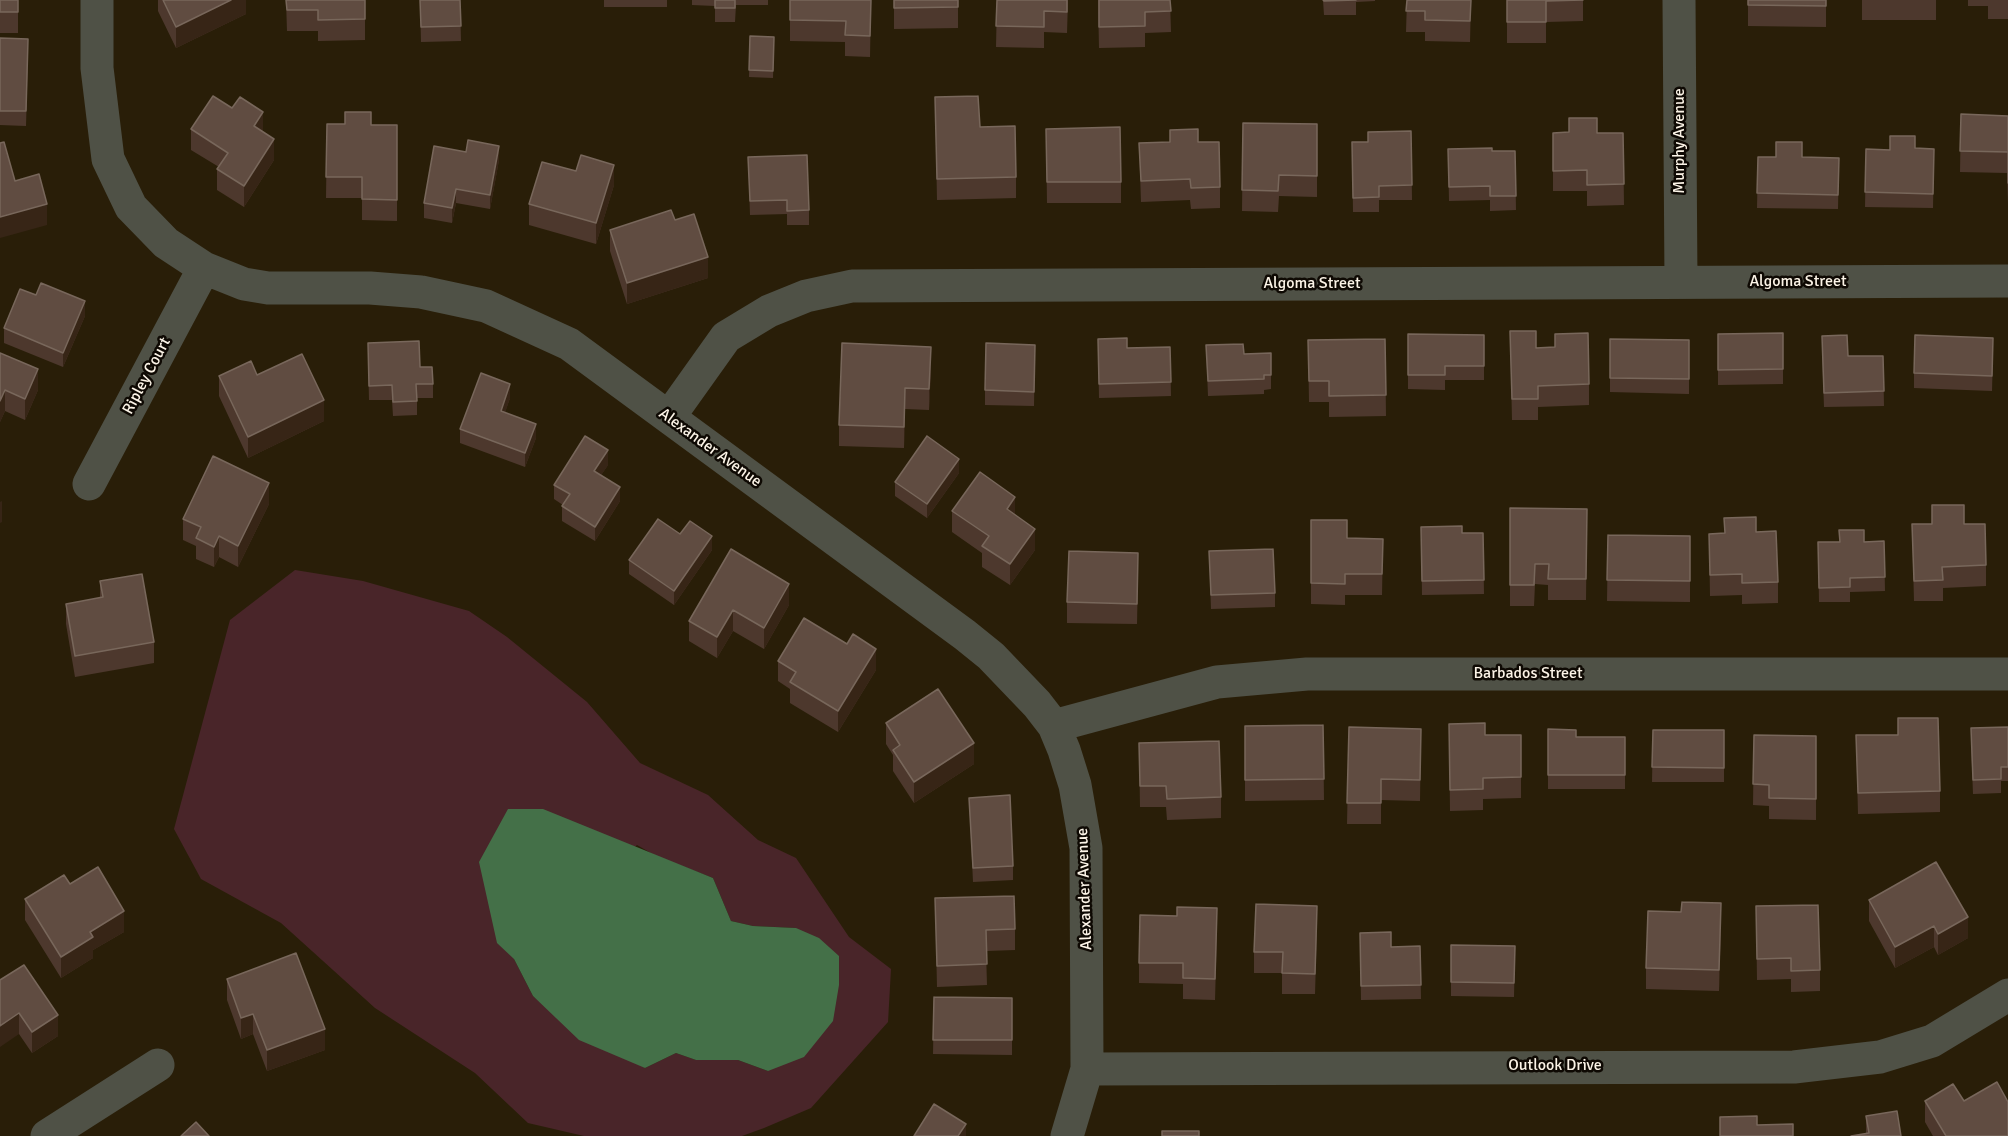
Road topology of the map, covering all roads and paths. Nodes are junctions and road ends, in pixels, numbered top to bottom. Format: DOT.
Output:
graph roads {
  1 [pos="97,0"];
  2 [pos="1679,0"];
  3 [pos="204,268"];
  4 [pos="2008,281"];
  5 [pos="1681,282"];
  6 [pos="669,417"];
  7 [pos="90,484"];
  8 [pos="2008,674"];
  9 [pos="1054,726"];
  10 [pos="2008,995"];
  11 [pos="158,1065"];
  12 [pos="1087,1068"];
  13 [pos="47,1136"];
  14 [pos="1067,1136"];
  1 -- 3 [label="street, Alexander Avenue"];
  2 -- 5 [label="street, Murphy Avenue"];
  3 -- 6 [label="street, Alexander Avenue"];
  3 -- 7 [label="street, Ripley Court"];
  4 -- 5 [label="street, Algoma Street"];
  5 -- 6 [label="street, Algoma Street"];
  6 -- 9 [label="street, Alexander Avenue"];
  8 -- 9 [label="street, Barbados Street"];
  9 -- 12 [label="street, Alexander Avenue"];
  10 -- 12 [label="street, Outlook Drive"];
  11 -- 13 [label="street"];
  12 -- 14 [label="street, Alexander Avenue"];
}
